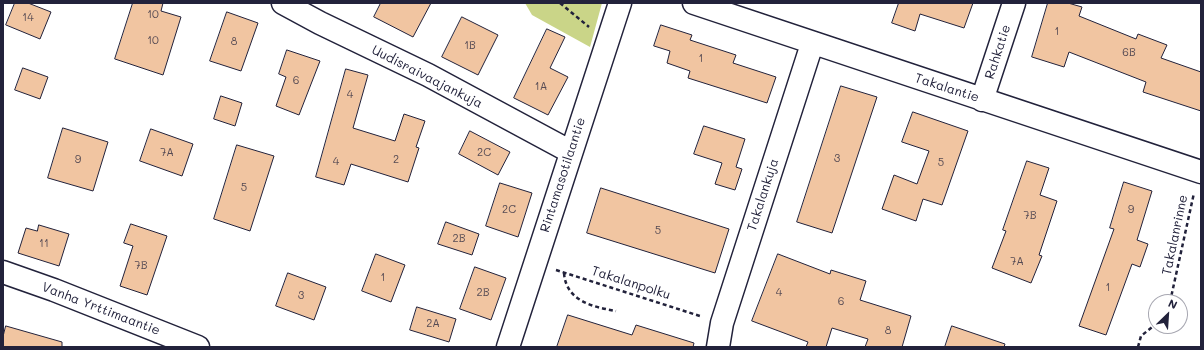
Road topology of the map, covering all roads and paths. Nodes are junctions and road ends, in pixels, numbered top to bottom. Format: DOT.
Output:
graph roads {
  1 [pos="283,3"];
  2 [pos="560,3"];
  3 [pos="620,3"];
  4 [pos="694,3"];
  5 [pos="1014,3"];
  6 [pos="592,28"];
  7 [pos="812,44"];
  8 [pos="982,100"];
  9 [pos="571,152"];
  10 [pos="1200,172"];
  11 [pos="534,263"];
  12 [pos="3,272"];
  13 [pos="564,273"];
  14 [pos="1172,294"];
  15 [pos="616,311"];
  16 [pos="722,323"];
  17 [pos="1148,330"];
  18 [pos="198,347"];
  19 [pos="508,347"];
  20 [pos="718,347"];
  21 [pos="1138,347"];
  1 -- 9 [label="street, Uudisraivaajankuja"];
  2 -- 6 [label="path"];
  3 -- 9 [label="street, Rintamasotilaantie"];
  4 -- 7 [label="street, Takalantie"];
  5 -- 8 [label="street, Rahkatie"];
  7 -- 8 [label="street, Takalantie"];
  7 -- 16 [label="street, Takalankuja"];
  8 -- 10 [label="street, Takalantie"];
  9 -- 11 [label="street, Rintamasotilaantie"];
  10 -- 14 [label="path, Takalanrinne"];
  11 -- 13 [label="path, Takalanpolku"];
  11 -- 19 [label="street, Rintamasotilaantie"];
  12 -- 18 [label="street, Vanha Yrttimaantie"];
  13 -- 15 [label="path"];
  13 -- 16 [label="path, Takalanpolku"];
  16 -- 20 [label="street, Takalankuja"];
  17 -- 21 [label="path"];
}
